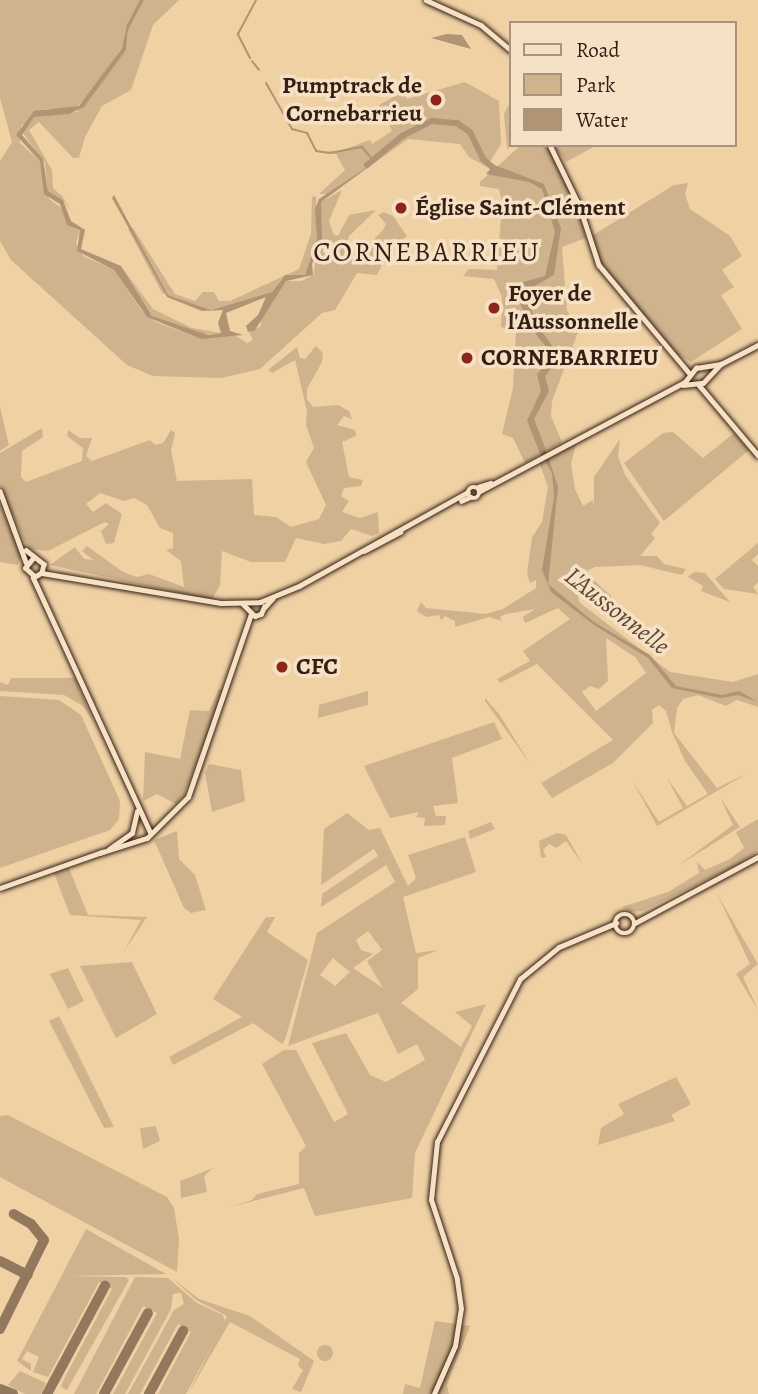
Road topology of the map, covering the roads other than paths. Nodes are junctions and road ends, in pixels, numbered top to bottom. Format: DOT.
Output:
graph roads {
  1 [pos="426,0"];
  2 [pos="437,1"];
  3 [pos="510,49"];
  4 [pos="551,147"];
  5 [pos="758,345"];
  6 [pos="721,364"];
  7 [pos="685,367"];
  8 [pos="696,368"];
  9 [pos="702,369"];
  10 [pos="691,376"];
  11 [pos="707,379"];
  12 [pos="696,384"];
  13 [pos="709,395"];
  14 [pos="635,408"];
  15 [pos="758,455"];
  16 [pos="479,489"];
  17 [pos="0,491"];
  18 [pos="469,495"];
  19 [pos="23,548"];
  20 [pos="34,557"];
  21 [pos="26,562"];
  22 [pos="42,571"];
  23 [pos="313,576"];
  24 [pos="33,577"];
  25 [pos="40,588"];
  26 [pos="260,601"];
  27 [pos="264,608"];
  28 [pos="252,610"];
  29 [pos="132,787"];
  30 [pos="146,821"];
  31 [pos="135,822"];
  32 [pos="151,829"];
  33 [pos="132,833"];
  34 [pos="138,839"];
  35 [pos="100,853"];
  36 [pos="758,857"];
  37 [pos="0,888"];
  38 [pos="651,911"];
  39 [pos="631,916"];
  40 [pos="615,922"];
  41 [pos="635,923"];
  42 [pos="618,930"];
  43 [pos="602,931"];
  44 [pos="433,1394"];
  1 -- 2 [label="main road"];
  2 -- 3 [label="main road"];
  4 -- 7 [label="main road"];
  5 -- 6 [label="main road"];
  6 -- 9 [label="main road"];
  6 -- 11 [label="main road"];
  7 -- 8 [label="main road"];
  7 -- 10 [label="main road"];
  8 -- 9 [label="main road"];
  8 -- 10 [label="main road"];
  9 -- 11 [label="main road"];
  10 -- 12 [label="main road"];
  10 -- 14 [label="main road"];
  11 -- 12 [label="main road"];
  11 -- 13 [label="main road"];
  12 -- 13 [label="main road"];
  12 -- 14 [label="main road"];
  13 -- 15 [label="main road"];
  14 -- 16 [label="main road"];
  16 -- 18 [label="main road"];
  16 -- 18 [label="main road"];
  17 -- 19 [label="main road"];
  18 -- 23 [label="main road"];
  19 -- 20 [label="main road"];
  19 -- 21 [label="main road"];
  20 -- 21 [label="main road"];
  20 -- 22 [label="main road"];
  21 -- 24 [label="main road"];
  22 -- 24 [label="main road"];
  22 -- 25 [label="main road"];
  22 -- 28 [label="main road"];
  23 -- 26 [label="main road"];
  23 -- 27 [label="main road"];
  24 -- 25 [label="main road"];
  25 -- 29 [label="main road"];
  26 -- 27 [label="main road"];
  26 -- 28 [label="main road"];
  27 -- 28 [label="main road"];
  28 -- 32 [label="main road"];
  29 -- 30 [label="main road"];
  29 -- 31 [label="main road"];
  30 -- 31 [label="main road"];
  30 -- 32 [label="main road"];
  31 -- 33 [label="main road"];
  32 -- 34 [label="main road"];
  33 -- 34 [label="main road"];
  33 -- 35 [label="main road"];
  34 -- 35 [label="main road"];
  35 -- 37 [label="main road"];
  36 -- 38 [label="main road"];
  38 -- 39 [label="main road"];
  38 -- 41 [label="main road"];
  39 -- 40 [label="main road"];
  39 -- 41 [label="main road"];
  40 -- 42 [label="main road"];
  40 -- 43 [label="main road"];
  41 -- 42 [label="main road"];
  42 -- 43 [label="main road"];
  43 -- 44 [label="main road"];
}
